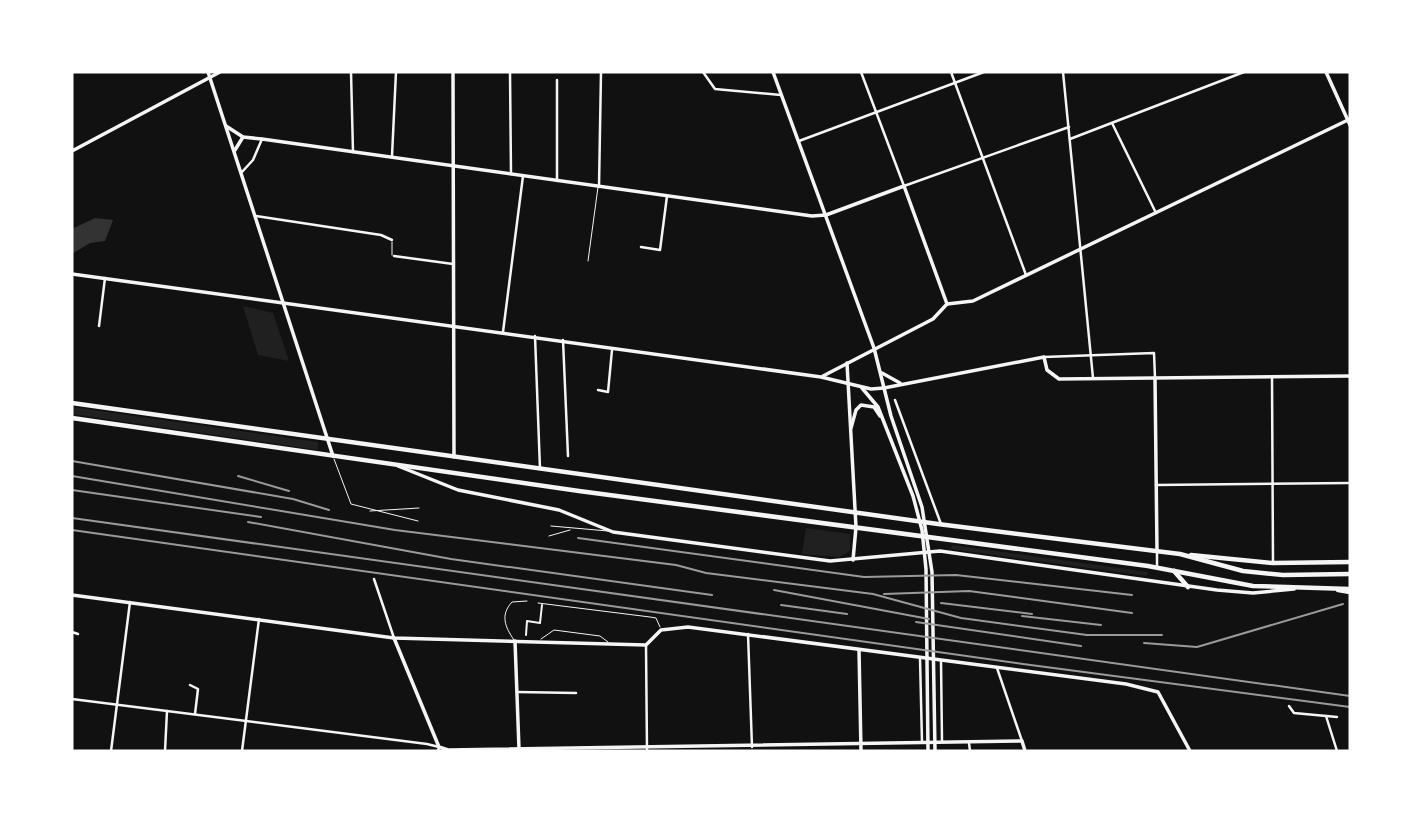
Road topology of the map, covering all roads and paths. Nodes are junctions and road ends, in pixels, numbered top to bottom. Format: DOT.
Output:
graph roads {
  1 [pos="220,72"];
  2 [pos="351,72"];
  3 [pos="396,72"];
  4 [pos="453,72"];
  5 [pos="510,72"];
  6 [pos="601,72"];
  7 [pos="703,72"];
  8 [pos="773,72"];
  9 [pos="861,72"];
  10 [pos="951,72"];
  11 [pos="984,72"];
  12 [pos="1063,72"];
  13 [pos="1244,72"];
  14 [pos="1326,72"];
  15 [pos="210,74"];
  16 [pos="557,80"];
  17 [pos="955,83"];
  18 [pos="781,95"];
  19 [pos="875,112"];
  20 [pos="1349,121"];
  21 [pos="1112,123"];
  22 [pos="226,126"];
  23 [pos="1069,127"];
  24 [pos="243,137"];
  25 [pos="262,139"];
  26 [pos="1070,139"];
  27 [pos="799,141"];
  28 [pos="72,151"];
  29 [pos="234,152"];
  30 [pos="353,152"];
  31 [pos="983,157"];
  32 [pos="392,158"];
  33 [pos="454,166"];
  34 [pos="241,173"];
  35 [pos="511,174"];
  36 [pos="523,176"];
  37 [pos="557,181"];
  38 [pos="904,186"];
  39 [pos="599,187"];
  40 [pos="667,196"];
  41 [pos="1156,213"];
  42 [pos="826,215"];
  43 [pos="256,216"];
  44 [pos="391,240"];
  45 [pos="641,247"];
  46 [pos="1081,249"];
  47 [pos="394,256"];
  48 [pos="588,261"];
  49 [pos="454,264"];
  50 [pos="72,274"];
  51 [pos="1026,275"];
  52 [pos="105,278"];
  53 [pos="284,302"];
  54 [pos="947,304"];
  55 [pos="99,326"];
  56 [pos="454,326"];
  57 [pos="503,332"];
  58 [pos="535,336"];
  59 [pos="563,340"];
  60 [pos="613,347"];
  61 [pos="874,348"];
  62 [pos="1091,355"];
  63 [pos="1044,357"];
  64 [pos="846,363"];
  65 [pos="882,373"];
  66 [pos="1350,376"];
  67 [pos="821,377"];
  68 [pos="1272,377"];
  69 [pos="1093,378"];
  70 [pos="1156,378"];
  71 [pos="849,382"];
  72 [pos="902,383"];
  73 [pos="861,387"];
  74 [pos="884,387"];
  75 [pos="598,390"];
  76 [pos="895,400"];
  77 [pos="72,403"];
  78 [pos="72,418"];
  79 [pos="883,418"];
  80 [pos="851,428"];
  81 [pos="327,439"];
  82 [pos="333,456"];
  83 [pos="568,456"];
  84 [pos="454,457"];
  85 [pos="393,464"];
  86 [pos="540,470"];
  87 [pos="1350,483"];
  88 [pos="1273,484"];
  89 [pos="1157,485"];
  90 [pos="419,508"];
  91 [pos="368,510"];
  92 [pos="855,512"];
  93 [pos="418,521"];
  94 [pos="941,524"];
  95 [pos="551,526"];
  96 [pos="856,527"];
  97 [pos="573,529"];
  98 [pos="613,532"];
  99 [pos="549,536"];
  100 [pos="1157,552"];
  101 [pos="1180,555"];
  102 [pos="853,560"];
  103 [pos="1350,562"];
  104 [pos="1273,563"];
  105 [pos="1157,567"];
  106 [pos="1173,570"];
  107 [pos="1350,574"];
  108 [pos="374,579"];
  109 [pos="1188,587"];
  110 [pos="1297,589"];
  111 [pos="1350,591"];
  112 [pos="72,595"];
  113 [pos="527,601"];
  114 [pos="130,603"];
  115 [pos="538,603"];
  116 [pos="542,605"];
  117 [pos="259,618"];
  118 [pos="661,629"];
  119 [pos="72,632"];
  120 [pos="78,634"];
  121 [pos="526,635"];
  122 [pos="748,635"];
  123 [pos="394,638"];
  124 [pos="515,641"];
  125 [pos="538,642"];
  126 [pos="613,644"];
  127 [pos="646,645"];
  128 [pos="859,650"];
  129 [pos="920,658"];
  130 [pos="941,661"];
  131 [pos="997,668"];
  132 [pos="190,685"];
  133 [pos="517,692"];
  134 [pos="576,693"];
  135 [pos="72,699"];
  136 [pos="117,705"];
  137 [pos="1289,706"];
  138 [pos="167,711"];
  139 [pos="195,714"];
  140 [pos="1326,716"];
  141 [pos="1337,717"];
  142 [pos="246,721"];
  143 [pos="1022,741"];
  144 [pos="970,743"];
  145 [pos="922,744"];
  146 [pos="942,744"];
  147 [pos="439,749"];
  148 [pos="752,749"];
  149 [pos="861,749"];
  150 [pos="519,750"];
  151 [pos="647,750"];
  152 [pos="111,751"];
  153 [pos="166,751"];
  154 [pos="242,751"];
  155 [pos="928,751"];
  156 [pos="935,751"];
  157 [pos="970,751"];
  158 [pos="1025,751"];
  159 [pos="1190,751"];
  160 [pos="1337,751"];
  1 -- 15 [label="street"];
  2 -- 30 [label="street"];
  3 -- 32 [label="street"];
  4 -- 33 [label="street"];
  5 -- 35 [label="street"];
  6 -- 39 [label="street"];
  7 -- 18 [label="street"];
  8 -- 18 [label="street"];
  9 -- 19 [label="street"];
  10 -- 17 [label="street"];
  11 -- 17 [label="street"];
  12 -- 23 [label="street"];
  13 -- 21 [label="street"];
  14 -- 20 [label="street"];
  15 -- 22 [label="street"];
  15 -- 28 [label="street"];
  16 -- 37 [label="street"];
  17 -- 19 [label="street"];
  17 -- 31 [label="street"];
  18 -- 27 [label="street"];
  19 -- 27 [label="street"];
  19 -- 38 [label="street"];
  20 -- 41 [label="street"];
  21 -- 26 [label="street"];
  21 -- 41 [label="street"];
  22 -- 24 [label="street"];
  22 -- 29 [label="street"];
  23 -- 26 [label="street"];
  23 -- 31 [label="street"];
  24 -- 25 [label="street"];
  24 -- 29 [label="street"];
  25 -- 30 [label="street"];
  25 -- 34 [label="street"];
  26 -- 46 [label="street"];
  27 -- 42 [label="street"];
  29 -- 34 [label="street"];
  30 -- 32 [label="street"];
  31 -- 38 [label="street"];
  31 -- 51 [label="street"];
  32 -- 33 [label="street"];
  33 -- 35 [label="street"];
  33 -- 49 [label="street"];
  34 -- 43 [label="street"];
  35 -- 36 [label="street"];
  36 -- 37 [label="street"];
  36 -- 57 [label="street"];
  37 -- 39 [label="street"];
  38 -- 42 [label="street"];
  38 -- 54 [label="street"];
  39 -- 40 [label="street"];
  39 -- 48 [label="lane"];
  40 -- 42 [label="street"];
  40 -- 45 [label="street"];
  41 -- 46 [label="street"];
  42 -- 61 [label="street"];
  43 -- 44 [label="street"];
  43 -- 53 [label="street"];
  44 -- 47 [label="lane"];
  46 -- 51 [label="street"];
  46 -- 62 [label="street"];
  47 -- 49 [label="street"];
  49 -- 56 [label="street"];
  50 -- 52 [label="street"];
  51 -- 54 [label="street"];
  52 -- 53 [label="street"];
  52 -- 55 [label="street"];
  53 -- 56 [label="street"];
  53 -- 81 [label="street"];
  54 -- 61 [label="street"];
  56 -- 57 [label="street"];
  56 -- 84 [label="street"];
  57 -- 58 [label="street"];
  58 -- 59 [label="street"];
  58 -- 86 [label="street"];
  59 -- 60 [label="street"];
  59 -- 83 [label="street"];
  60 -- 67 [label="street"];
  60 -- 75 [label="street"];
  61 -- 64 [label="street"];
  61 -- 65 [label="street"];
  62 -- 63 [label="street"];
  62 -- 69 [label="street"];
  62 -- 70 [label="street"];
  63 -- 69 [label="street"];
  63 -- 72 [label="street"];
  64 -- 67 [label="street"];
  64 -- 71 [label="street"];
  65 -- 72 [label="street"];
  65 -- 74 [label="street"];
  66 -- 68 [label="street"];
  67 -- 71 [label="street"];
  68 -- 70 [label="street"];
  68 -- 88 [label="street"];
  69 -- 70 [label="street"];
  70 -- 89 [label="street"];
  71 -- 73 [label="street"];
  71 -- 80 [label="street"];
  72 -- 74 [label="street"];
  73 -- 74 [label="street"];
  73 -- 79 [label="street"];
  74 -- 156 [label="street"];
  76 -- 94 [label="street"];
  77 -- 81 [label="main road"];
  78 -- 82 [label="main road"];
  79 -- 80 [label="street"];
  79 -- 155 [label="street"];
  80 -- 92 [label="street"];
  81 -- 82 [label="street"];
  81 -- 84 [label="main road"];
  82 -- 85 [label="main road"];
  82 -- 91 [label="lane"];
  84 -- 86 [label="main road"];
  85 -- 96 [label="main road"];
  85 -- 98 [label="street"];
  86 -- 92 [label="main road"];
  87 -- 88 [label="street"];
  88 -- 89 [label="street"];
  88 -- 104 [label="street"];
  89 -- 100 [label="street"];
  90 -- 91 [label="lane"];
  91 -- 93 [label="lane"];
  92 -- 94 [label="main road"];
  92 -- 96 [label="street"];
  94 -- 100 [label="main road"];
  95 -- 97 [label="lane"];
  96 -- 102 [label="street"];
  96 -- 105 [label="main road"];
  97 -- 98 [label="lane"];
  97 -- 99 [label="lane"];
  98 -- 102 [label="street"];
  100 -- 101 [label="main road"];
  100 -- 105 [label="street"];
  101 -- 104 [label="main road"];
  101 -- 107 [label="main road"];
  102 -- 109 [label="street"];
  103 -- 104 [label="main road"];
  105 -- 106 [label="main road"];
  106 -- 109 [label="main road"];
  106 -- 110 [label="main road"];
  108 -- 123 [label="street"];
  109 -- 110 [label="street"];
  110 -- 111 [label="main road"];
  112 -- 114 [label="street"];
  113 -- 124 [label="lane"];
  114 -- 117 [label="street"];
  114 -- 136 [label="street"];
  115 -- 118 [label="lane"];
  116 -- 121 [label="street"];
  117 -- 123 [label="street"];
  117 -- 142 [label="street"];
  118 -- 122 [label="street"];
  118 -- 127 [label="street"];
  119 -- 120 [label="street"];
  122 -- 128 [label="street"];
  122 -- 148 [label="street"];
  123 -- 124 [label="street"];
  123 -- 147 [label="street"];
  124 -- 125 [label="street"];
  124 -- 133 [label="street"];
  125 -- 126 [label="street"];
  125 -- 126 [label="lane"];
  126 -- 127 [label="street"];
  127 -- 151 [label="street"];
  128 -- 129 [label="street"];
  128 -- 149 [label="street"];
  129 -- 130 [label="street"];
  129 -- 145 [label="street"];
  130 -- 131 [label="street"];
  130 -- 146 [label="street"];
  131 -- 143 [label="street"];
  131 -- 159 [label="street"];
  132 -- 139 [label="street"];
  133 -- 134 [label="street"];
  133 -- 150 [label="street"];
  135 -- 136 [label="street"];
  136 -- 138 [label="street"];
  136 -- 152 [label="street"];
  137 -- 140 [label="street"];
  138 -- 139 [label="street"];
  138 -- 153 [label="street"];
  139 -- 142 [label="street"];
  140 -- 141 [label="street"];
  140 -- 160 [label="street"];
  142 -- 147 [label="street"];
  142 -- 154 [label="street"];
  143 -- 144 [label="street"];
  143 -- 158 [label="street"];
  144 -- 146 [label="street"];
  144 -- 157 [label="street"];
  145 -- 146 [label="street"];
  145 -- 149 [label="street"];
  147 -- 150 [label="street"];
  148 -- 149 [label="street"];
  148 -- 151 [label="street"];
  150 -- 151 [label="street"];
}
